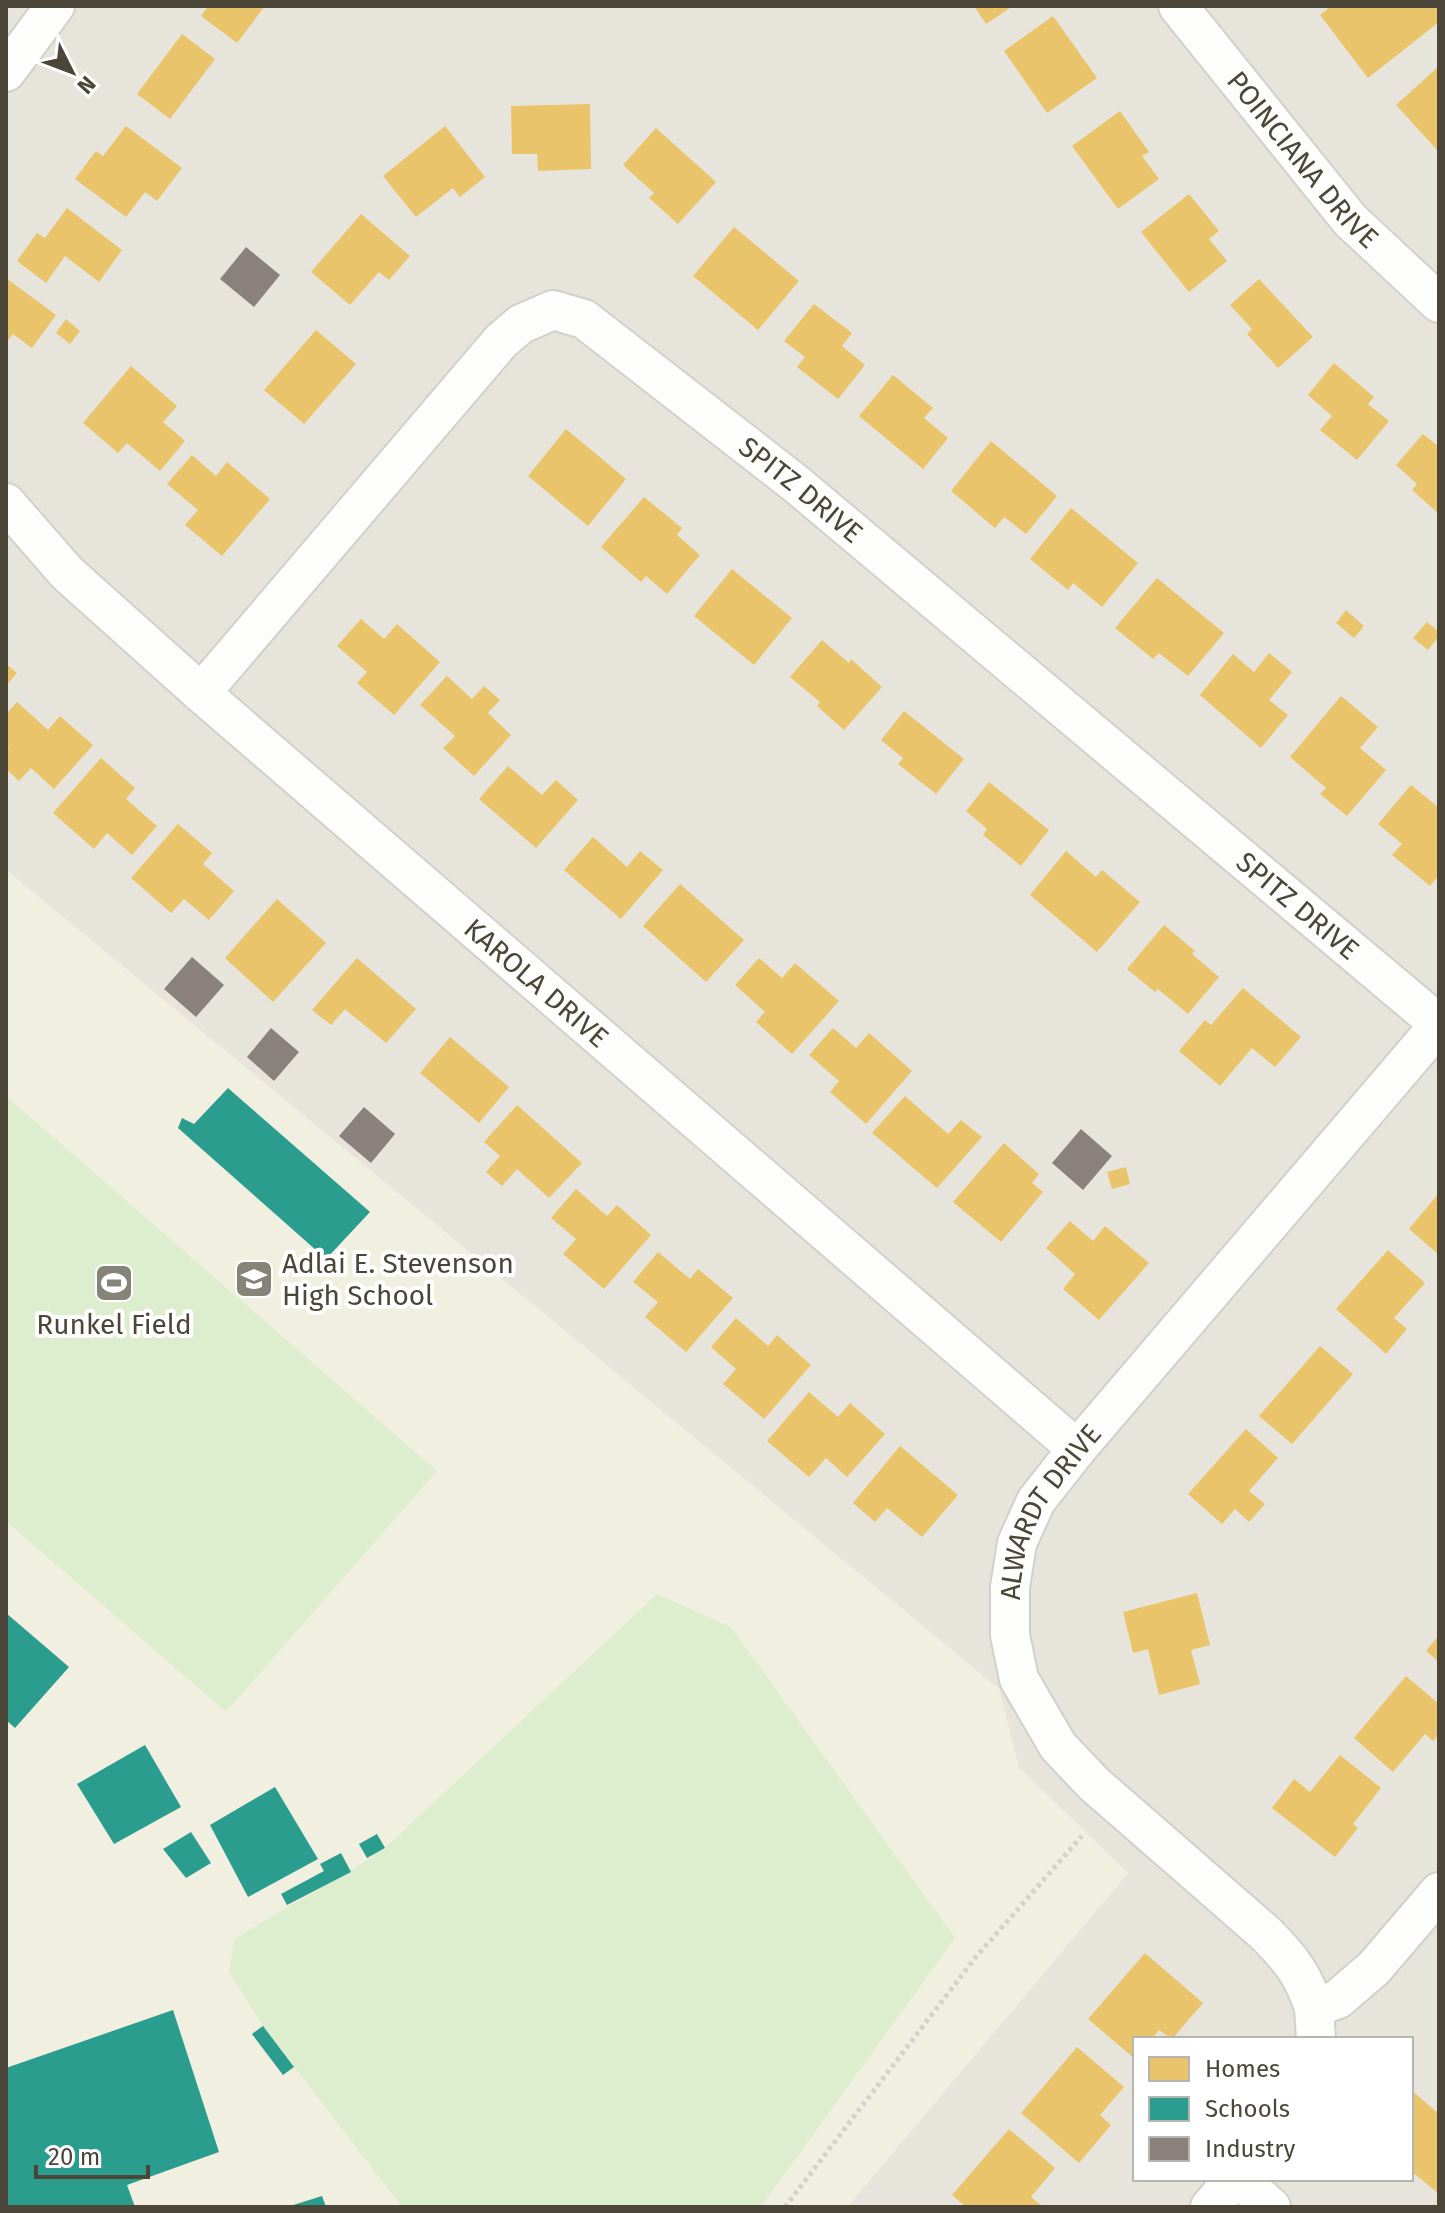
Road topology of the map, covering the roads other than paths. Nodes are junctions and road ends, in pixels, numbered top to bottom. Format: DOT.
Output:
graph roads {
  1 [pos="55,6"];
  2 [pos="1178,6"];
  3 [pos="6,72"];
  4 [pos="1439,303"];
  5 [pos="6,503"];
  6 [pos="201,693"];
  7 [pos="1439,1024"];
  8 [pos="1077,1449"];
  9 [pos="1439,1892"];
  10 [pos="1315,2024"];
  11 [pos="1234,2181"];
  12 [pos="1238,2181"];
  13 [pos="1210,2207"];
  14 [pos="1271,2207"];
  1 -- 3 [label="street"];
  2 -- 4 [label="street, POINCIANA DRIVE"];
  5 -- 6 [label="street, KAROLA DRIVE"];
  6 -- 7 [label="street, SPITZ DRIVE"];
  6 -- 8 [label="street, KAROLA DRIVE"];
  7 -- 8 [label="street, ALWARDT DRIVE"];
  8 -- 10 [label="street, ALWARDT DRIVE"];
  9 -- 10 [label="street"];
  11 -- 13 [label="street"];
  12 -- 14 [label="street"];
}
